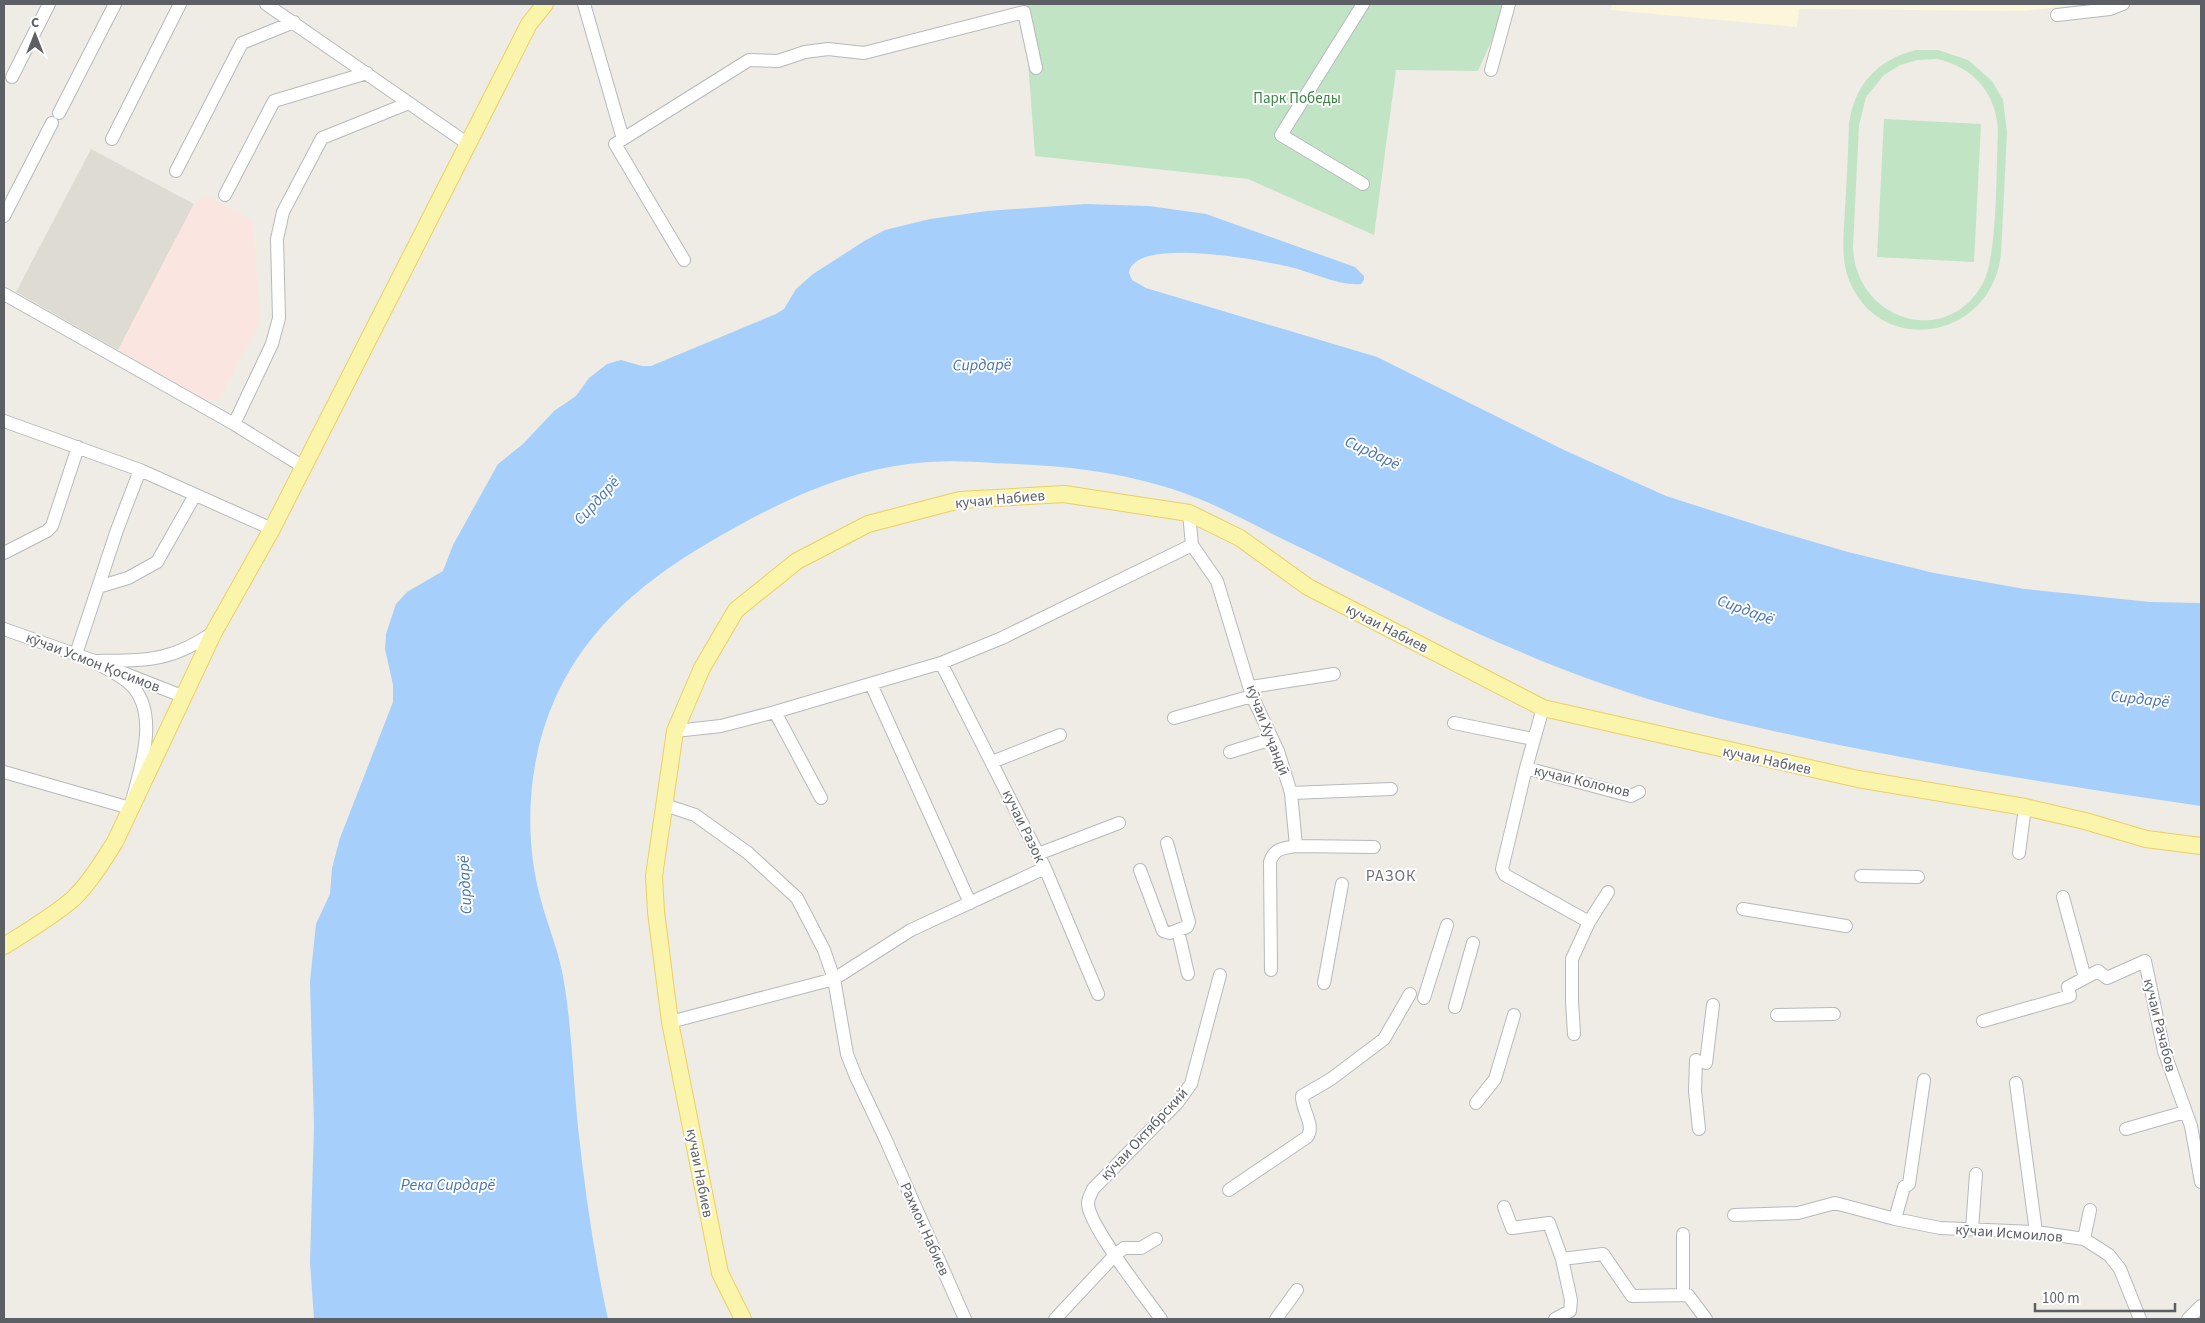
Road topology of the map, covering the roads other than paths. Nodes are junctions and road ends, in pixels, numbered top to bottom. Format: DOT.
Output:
graph roads {
  1 [pos="49,4"];
  2 [pos="115,4"];
  3 [pos="180,4"];
  4 [pos="266,4"];
  5 [pos="545,4"];
  6 [pos="584,4"];
  7 [pos="1363,4"];
  8 [pos="1509,4"];
  9 [pos="2123,4"];
  10 [pos="2057,15"];
  11 [pos="294,22"];
  12 [pos="1036,68"];
  13 [pos="1491,70"];
  14 [pos="367,73"];
  15 [pos="12,78"];
  16 [pos="409,102"];
  17 [pos="112,139"];
  18 [pos="623,139"];
  19 [pos="468,144"];
  20 [pos="176,171"];
  21 [pos="1363,184"];
  22 [pos="225,195"];
  23 [pos="4,216"];
  24 [pos="684,260"];
  25 [pos="4,294"];
  26 [pos="5,424"];
  27 [pos="234,424"];
  28 [pos="78,447"];
  29 [pos="302,466"];
  30 [pos="140,470"];
  31 [pos="195,495"];
  32 [pos="1189,513"];
  33 [pos="272,529"];
  34 [pos="1192,544"];
  35 [pos="4,553"];
  36 [pos="98,587"];
  37 [pos="4,629"];
  38 [pos="214,632"];
  39 [pos="76,654"];
  40 [pos="93,660"];
  41 [pos="941,663"];
  42 [pos="1334,674"];
  43 [pos="871,684"];
  44 [pos="1251,691"];
  45 [pos="182,696"];
  46 [pos="1543,708"];
  47 [pos="775,712"];
  48 [pos="1174,718"];
  49 [pos="1454,723"];
  50 [pos="675,730"];
  51 [pos="1060,735"];
  52 [pos="1272,739"];
  53 [pos="1533,739"];
  54 [pos="1230,752"];
  55 [pos="992,762"];
  56 [pos="1526,768"];
  57 [pos="4,772"];
  58 [pos="1391,789"];
  59 [pos="1639,792"];
  60 [pos="1291,793"];
  61 [pos="821,798"];
  62 [pos="665,806"];
  63 [pos="2024,807"];
  64 [pos="130,808"];
  65 [pos="1119,823"];
  66 [pos="1167,843"];
  67 [pos="1296,846"];
  68 [pos="2201,846"];
  69 [pos="1374,847"];
  70 [pos="2019,852"];
  71 [pos="1038,854"];
  72 [pos="1045,868"];
  73 [pos="1140,870"];
  74 [pos="1861,876"];
  75 [pos="1918,877"];
  76 [pos="1342,884"];
  77 [pos="1608,892"];
  78 [pos="2063,898"];
  79 [pos="970,903"];
  80 [pos="1743,909"];
  81 [pos="1590,922"];
  82 [pos="1447,925"];
  83 [pos="1846,926"];
  84 [pos="1178,930"];
  85 [pos="1473,943"];
  86 [pos="4,945"];
  87 [pos="1271,970"];
  88 [pos="1188,974"];
  89 [pos="1220,975"];
  90 [pos="2085,978"];
  91 [pos="834,979"];
  92 [pos="1324,983"];
  93 [pos="1098,994"];
  94 [pos="1410,994"];
  95 [pos="1424,998"];
  96 [pos="1714,1005"];
  97 [pos="1455,1007"];
  98 [pos="1834,1014"];
  99 [pos="1514,1015"];
  100 [pos="1777,1015"];
  101 [pos="1983,1021"];
  102 [pos="670,1022"];
  103 [pos="1574,1034"];
  104 [pos="1924,1080"];
  105 [pos="2016,1082"];
  106 [pos="1476,1103"];
  107 [pos="2186,1112"];
  108 [pos="2196,1124"];
  109 [pos="1699,1129"];
  110 [pos="2126,1129"];
  111 [pos="1976,1174"];
  112 [pos="2201,1182"];
  113 [pos="1229,1190"];
  114 [pos="1504,1207"];
  115 [pos="2090,1210"];
  116 [pos="1734,1215"];
  117 [pos="1895,1219"];
  118 [pos="1972,1230"];
  119 [pos="2036,1232"];
  120 [pos="1683,1234"];
  121 [pos="1156,1239"];
  122 [pos="2084,1239"];
  123 [pos="1115,1255"];
  124 [pos="1562,1259"];
  125 [pos="1297,1290"];
  126 [pos="1683,1295"];
  127 [pos="2201,1306"];
  128 [pos="743,1319"];
  129 [pos="965,1319"];
  130 [pos="1055,1319"];
  131 [pos="1162,1319"];
  132 [pos="1276,1319"];
  133 [pos="1555,1319"];
  134 [pos="1706,1319"];
  135 [pos="2140,1319"];
  136 [pos="2188,1319"];
  1 -- 15 [label="street"];
  2 -- 23 [label="street"];
  3 -- 17 [label="street"];
  4 -- 11 [label="street"];
  5 -- 19 [label="main road"];
  6 -- 18 [label="street"];
  7 -- 21 [label="street"];
  8 -- 13 [label="street"];
  9 -- 10 [label="street"];
  11 -- 14 [label="street"];
  11 -- 20 [label="street"];
  12 -- 18 [label="street"];
  14 -- 16 [label="street"];
  14 -- 22 [label="street"];
  16 -- 19 [label="street"];
  16 -- 27 [label="street"];
  18 -- 24 [label="street"];
  19 -- 29 [label="main road"];
  25 -- 27 [label="street"];
  26 -- 28 [label="street"];
  27 -- 29 [label="street"];
  28 -- 30 [label="street"];
  28 -- 35 [label="street"];
  29 -- 33 [label="main road"];
  30 -- 31 [label="street"];
  30 -- 36 [label="street"];
  31 -- 33 [label="street"];
  31 -- 36 [label="street"];
  32 -- 34 [label="street, кӯчаи Хуҷандӣ"];
  32 -- 46 [label="main road, кучаи Набиев"];
  32 -- 50 [label="main road, кучаи Набиев"];
  33 -- 38 [label="main road"];
  34 -- 41 [label="street"];
  34 -- 44 [label="street, кӯчаи Хуҷандӣ"];
  36 -- 39 [label="street"];
  37 -- 39 [label="street, кӯчаи Усмон Қосимов"];
  38 -- 40 [label="street"];
  38 -- 45 [label="main road"];
  39 -- 40 [label="street, кӯчаи Усмон Қосимов"];
  40 -- 45 [label="street, кӯчаи Усмон Қосимов"];
  40 -- 64 [label="street"];
  41 -- 43 [label="street"];
  41 -- 55 [label="street, кучаи Разок"];
  42 -- 44 [label="street"];
  43 -- 47 [label="street"];
  43 -- 79 [label="street"];
  44 -- 48 [label="street"];
  44 -- 52 [label="street, кӯчаи Хуҷандӣ"];
  45 -- 64 [label="main road"];
  46 -- 53 [label="street, кучаи Колонов"];
  46 -- 63 [label="main road, кучаи Набиев"];
  47 -- 50 [label="street"];
  47 -- 61 [label="street"];
  49 -- 53 [label="street"];
  50 -- 62 [label="main road, кучаи Набиев"];
  51 -- 55 [label="street"];
  52 -- 54 [label="street"];
  52 -- 60 [label="street, кӯчаи Хуҷандӣ"];
  53 -- 56 [label="street, кучаи Колонов"];
  55 -- 71 [label="street, кучаи Разок"];
  56 -- 59 [label="street, кучаи Колонов"];
  56 -- 81 [label="street, кучаи Колонов"];
  57 -- 64 [label="street"];
  58 -- 60 [label="street"];
  60 -- 67 [label="street, кӯчаи Хуҷандӣ"];
  62 -- 91 [label="street"];
  62 -- 102 [label="main road, кучаи Набиев"];
  63 -- 68 [label="main road, кучаи Набиев"];
  63 -- 70 [label="street"];
  64 -- 86 [label="main road"];
  65 -- 71 [label="street"];
  66 -- 84 [label="street"];
  67 -- 69 [label="street"];
  67 -- 87 [label="street"];
  71 -- 72 [label="street, кучаи Разок"];
  72 -- 79 [label="street"];
  72 -- 93 [label="street, кучаи Разок"];
  73 -- 84 [label="street"];
  74 -- 75 [label="street"];
  76 -- 92 [label="street"];
  77 -- 81 [label="street"];
  78 -- 90 [label="street"];
  79 -- 91 [label="street"];
  80 -- 83 [label="street"];
  81 -- 103 [label="street"];
  82 -- 95 [label="street"];
  84 -- 88 [label="street"];
  85 -- 97 [label="street"];
  89 -- 123 [label="street, кӯчаи Октябрский"];
  90 -- 101 [label="street"];
  90 -- 107 [label="street, кучаи Рачабов"];
  91 -- 102 [label="street"];
  91 -- 129 [label="street, Рахмон Набиев"];
  94 -- 113 [label="street"];
  96 -- 109 [label="street"];
  98 -- 100 [label="street"];
  99 -- 106 [label="street"];
  102 -- 128 [label="main road, кучаи Набиев"];
  104 -- 117 [label="street"];
  105 -- 119 [label="street"];
  107 -- 108 [label="street, кучаи Рачабов"];
  107 -- 110 [label="street"];
  108 -- 112 [label="street, кучаи Рачабов"];
  111 -- 118 [label="street"];
  114 -- 124 [label="street"];
  115 -- 122 [label="street"];
  116 -- 117 [label="street, кӯчаи Исмоилов"];
  117 -- 118 [label="street, кӯчаи Исмоилов"];
  118 -- 119 [label="street, кӯчаи Исмоилов"];
  119 -- 122 [label="street, кӯчаи Исмоилов"];
  120 -- 126 [label="street"];
  121 -- 123 [label="street"];
  122 -- 135 [label="street, кӯчаи Исмоилов"];
  123 -- 130 [label="street"];
  123 -- 131 [label="street"];
  124 -- 126 [label="street"];
  124 -- 133 [label="street"];
  125 -- 132 [label="street"];
  126 -- 134 [label="street"];
  127 -- 136 [label="street"];
}
